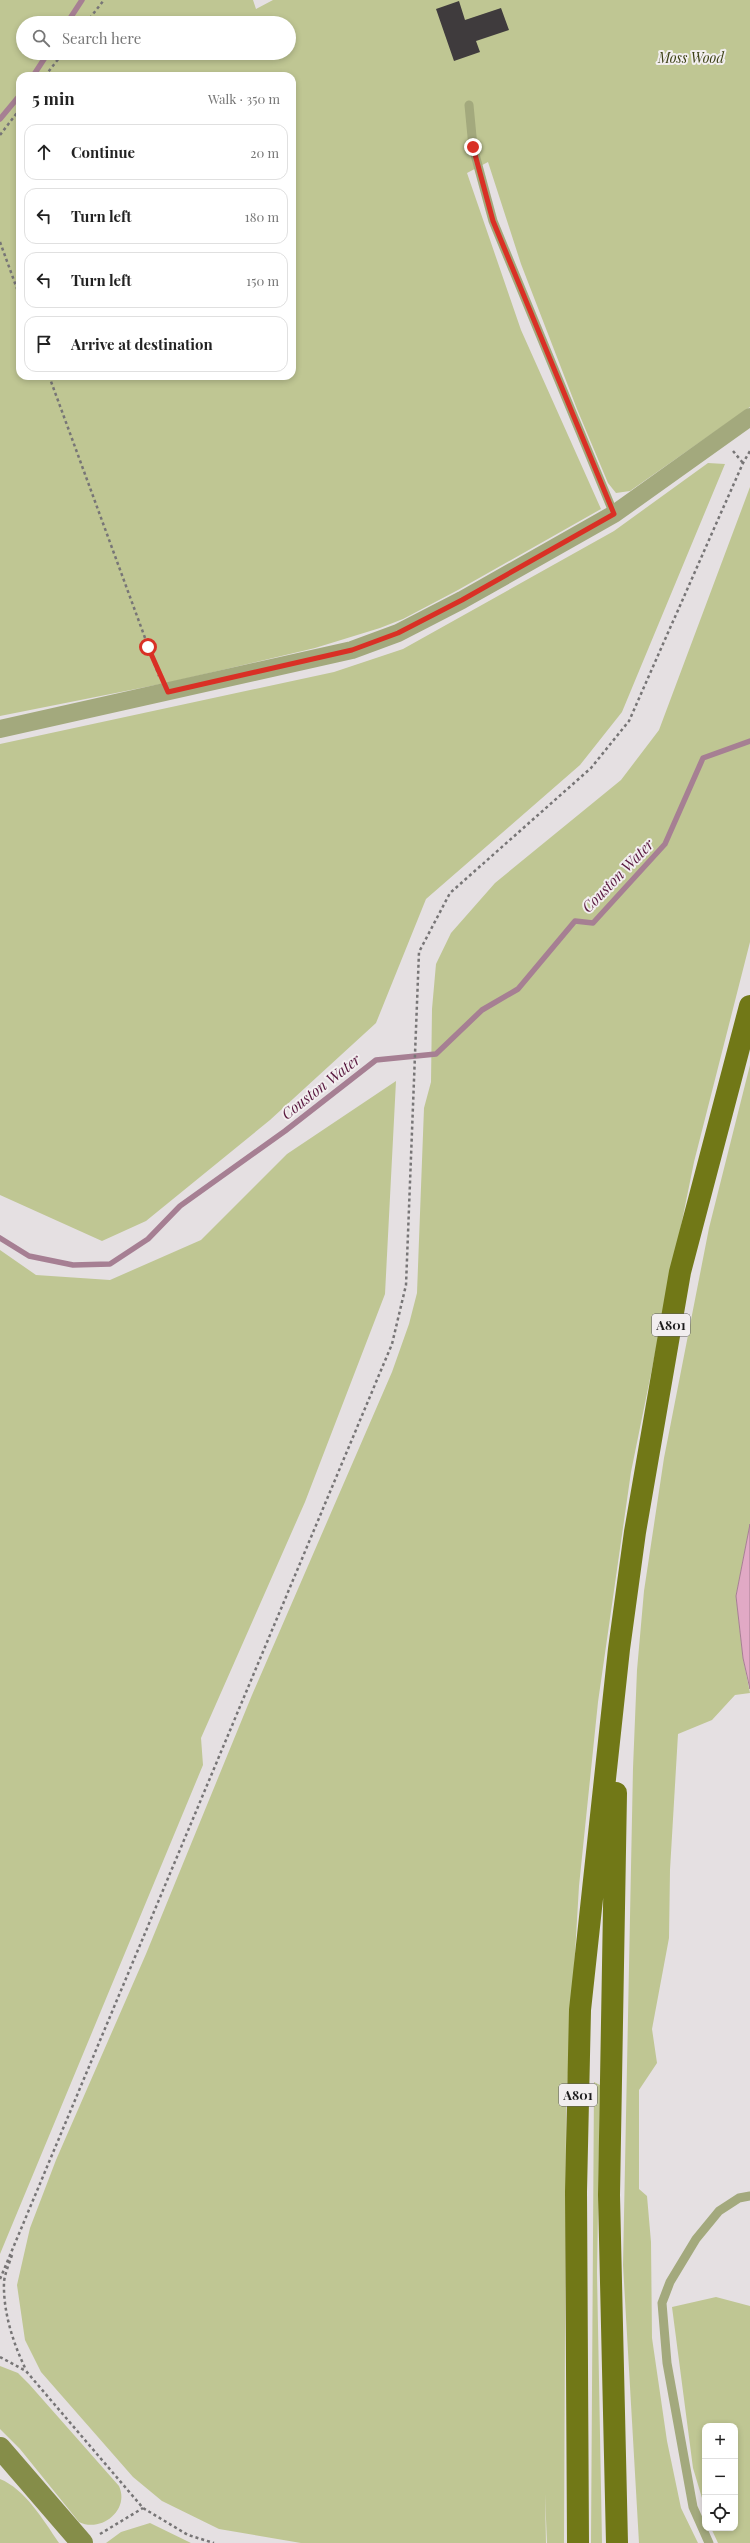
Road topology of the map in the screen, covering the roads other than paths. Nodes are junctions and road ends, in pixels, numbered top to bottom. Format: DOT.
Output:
graph roads {
  1 [pos="469,105"];
  2 [pos="750,417"];
  3 [pos="614,514"];
  4 [pos="0,729"];
  5 [pos="750,1006"];
  6 [pos="619,1649"];
  7 [pos="750,2196"];
  8 [pos="614,2405"];
  9 [pos="0,2448"];
  10 [pos="8,2463"];
  11 [pos="89,2539"];
  12 [pos="578,2543"];
  13 [pos="617,2543"];
  14 [pos="629,2543"];
  15 [pos="709,2543"];
  1 -- 3 [label="lane"];
  2 -- 3 [label="street"];
  3 -- 4 [label="street"];
  5 -- 6 [label="main road, A801"];
  6 -- 8 [label="main road, A801"];
  6 -- 12 [label="main road, A801"];
  7 -- 15 [label="lane"];
  8 -- 13 [label="main road, A801"];
  8 -- 14 [label="main road"];
  9 -- 10 [label="main road"];
  10 -- 11 [label="main road"];
}
